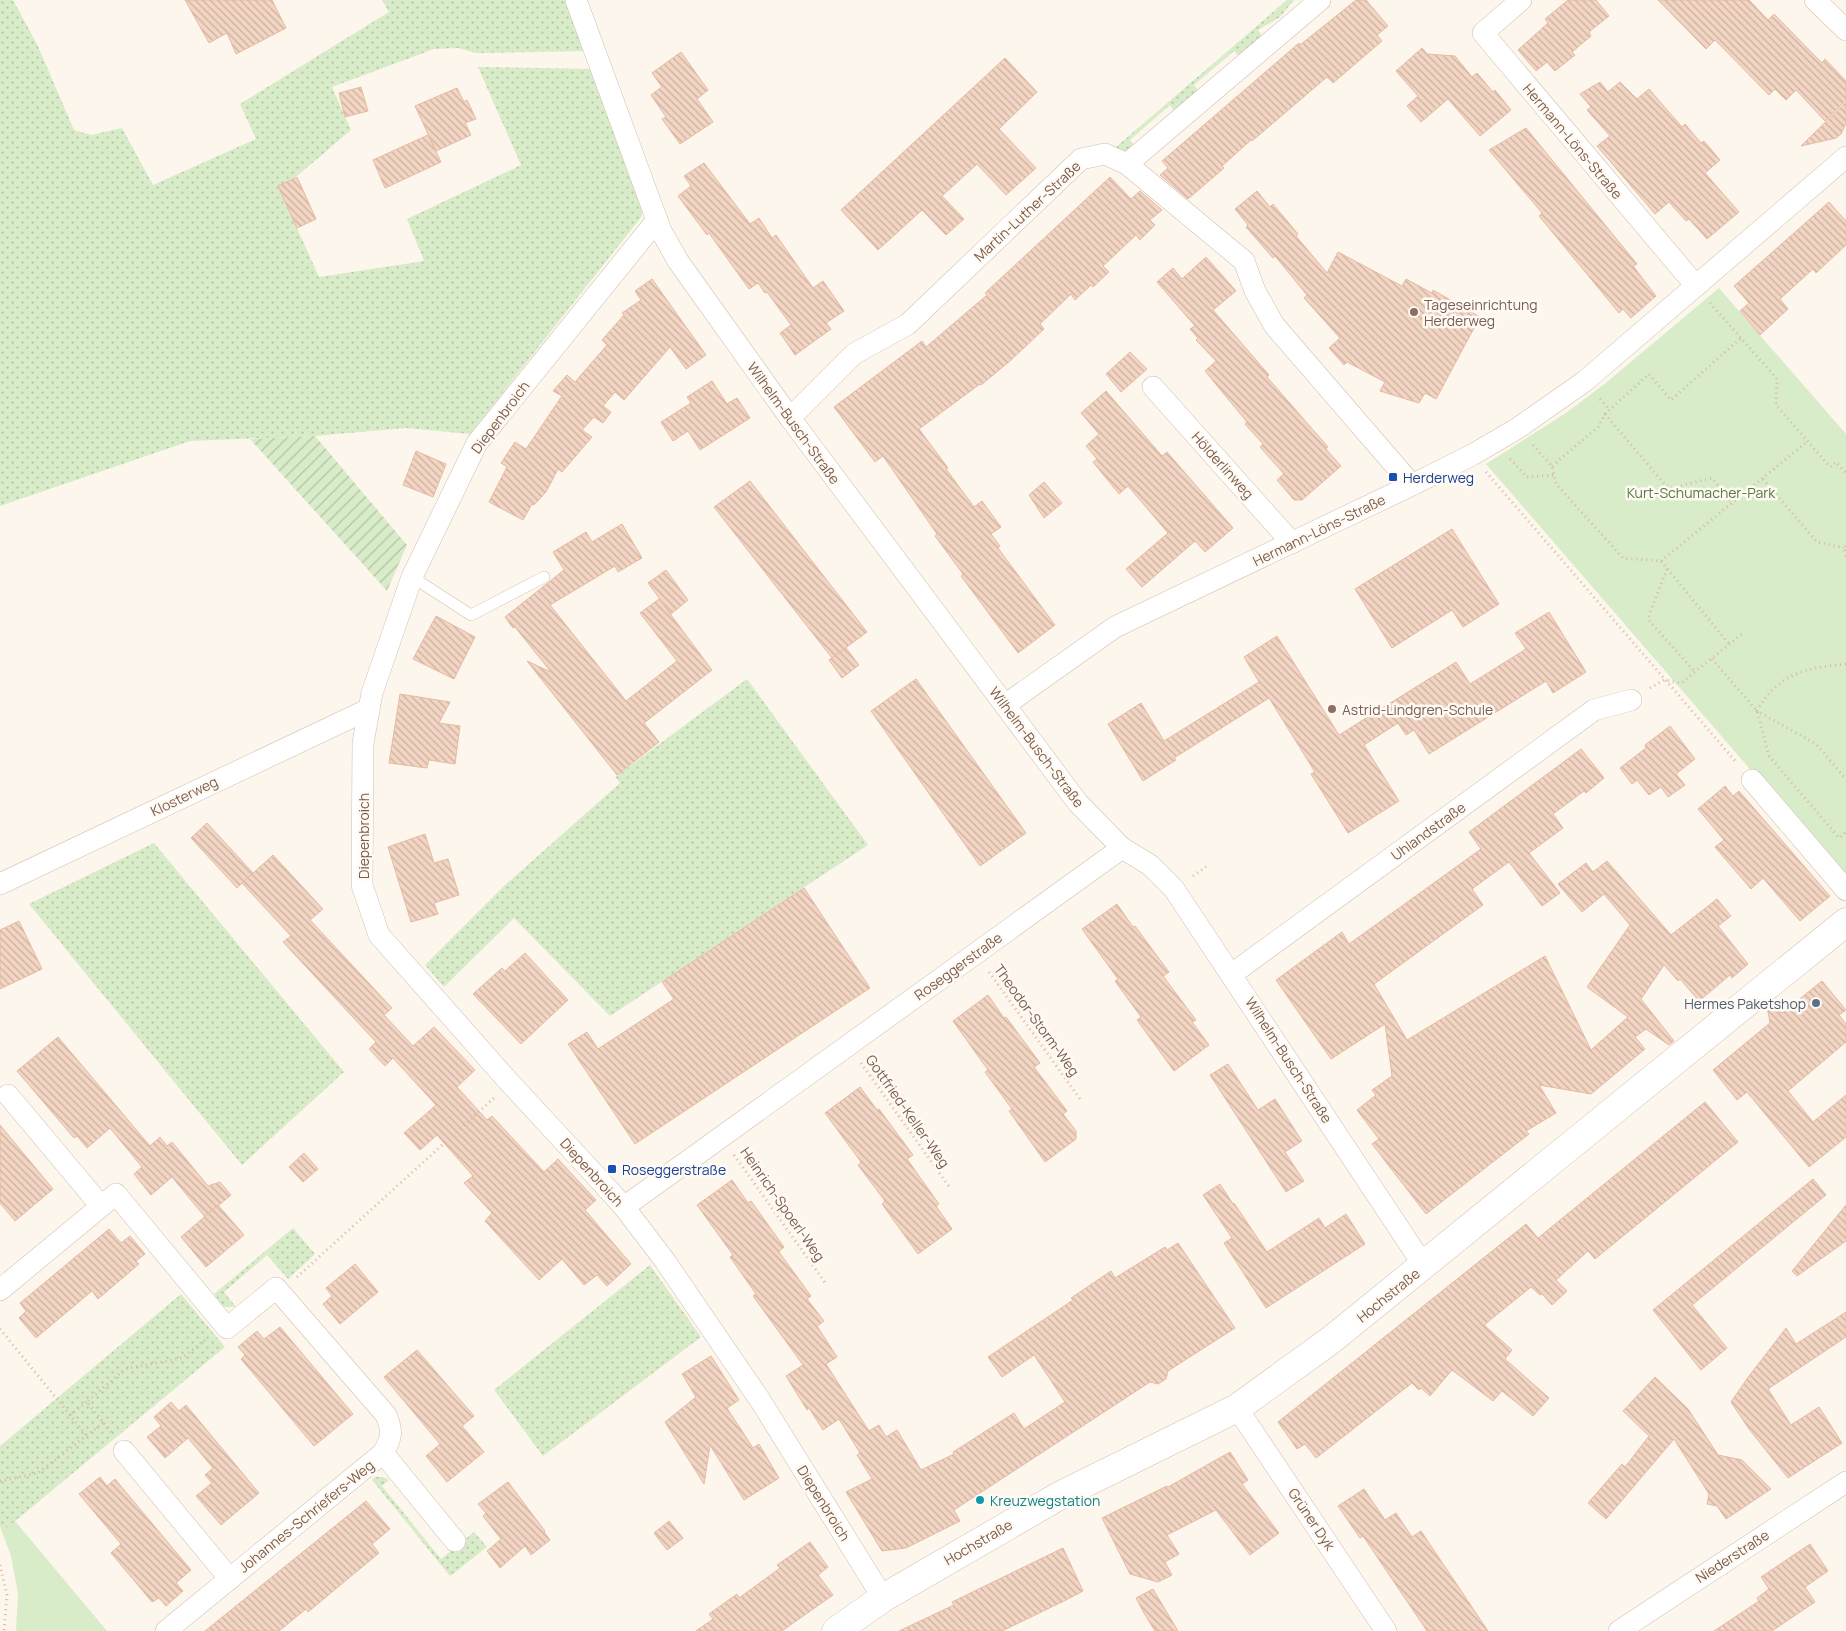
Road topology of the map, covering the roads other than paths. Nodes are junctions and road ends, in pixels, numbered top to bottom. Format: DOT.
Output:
graph roads {
  1 [pos="576,0"];
  2 [pos="1320,0"];
  3 [pos="1520,0"];
  4 [pos="1815,0"];
  5 [pos="1846,30"];
  6 [pos="1846,157"];
  7 [pos="1127,164"];
  8 [pos="657,220"];
  9 [pos="1696,286"];
  10 [pos="1153,387"];
  11 [pos="790,418"];
  12 [pos="1412,485"];
  13 [pos="1292,543"];
  14 [pos="412,577"];
  15 [pos="544,577"];
  16 [pos="1630,700"];
  17 [pos="1005,705"];
  18 [pos="369,709"];
  19 [pos="1752,780"];
  20 [pos="1122,848"];
  21 [pos="0,884"];
  22 [pos="1846,890"];
  23 [pos="1846,922"];
  24 [pos="1232,974"];
  25 [pos="8,1095"];
  26 [pos="100,1206"];
  27 [pos="624,1207"];
  28 [pos="1424,1266"];
  29 [pos="0,1290"];
  30 [pos="1237,1408"];
  31 [pos="124,1451"];
  32 [pos="383,1453"];
  33 [pos="1846,1482"];
  34 [pos="455,1541"];
  35 [pos="230,1579"];
  36 [pos="883,1598"];
  37 [pos="166,1631"];
  38 [pos="836,1631"];
  39 [pos="1386,1631"];
  40 [pos="1619,1631"];
  1 -- 8 [label="street"];
  2 -- 7 [label="street"];
  3 -- 9 [label="street, Hermann-Löns-Straße"];
  4 -- 5 [label="street"];
  6 -- 9 [label="street, Hermann-Löns-Straße"];
  7 -- 11 [label="street, Martin-Luther-Straße"];
  7 -- 12 [label="street"];
  8 -- 11 [label="street, Wilhelm-Busch-Straße"];
  8 -- 14 [label="street, Diepenbroich"];
  9 -- 12 [label="street, Hermann-Löns-Straße"];
  10 -- 13 [label="street, Hölderlinweg"];
  11 -- 17 [label="street, Wilhelm-Busch-Straße"];
  12 -- 13 [label="street, Hermann-Löns-Straße"];
  13 -- 17 [label="street, Hermann-Löns-Straße"];
  14 -- 15 [label="lane"];
  14 -- 18 [label="street, Diepenbroich"];
  16 -- 24 [label="street, Uhlandstraße"];
  17 -- 20 [label="street, Wilhelm-Busch-Straße"];
  18 -- 21 [label="street, Klosterweg"];
  18 -- 27 [label="street, Diepenbroich"];
  19 -- 22 [label="street"];
  20 -- 24 [label="street, Wilhelm-Busch-Straße"];
  20 -- 27 [label="street, Roseggerstraße"];
  23 -- 28 [label="street, Hochstraße"];
  24 -- 28 [label="street, Wilhelm-Busch-Straße"];
  25 -- 26 [label="street"];
  26 -- 29 [label="street"];
  26 -- 32 [label="street, Johannes-Schriefers-Weg"];
  27 -- 36 [label="street, Diepenbroich"];
  28 -- 30 [label="street, Hochstraße"];
  30 -- 36 [label="street, Hochstraße"];
  30 -- 39 [label="street, Grüner Dyk"];
  31 -- 35 [label="street, Johannes-Schriefers-Weg"];
  32 -- 34 [label="street, Johannes-Schriefers-Weg"];
  32 -- 35 [label="street, Johannes-Schriefers-Weg"];
  33 -- 40 [label="street, Niederstraße"];
  35 -- 37 [label="street, Johannes-Schriefers-Weg"];
  36 -- 38 [label="street, Hochstraße"];
}
